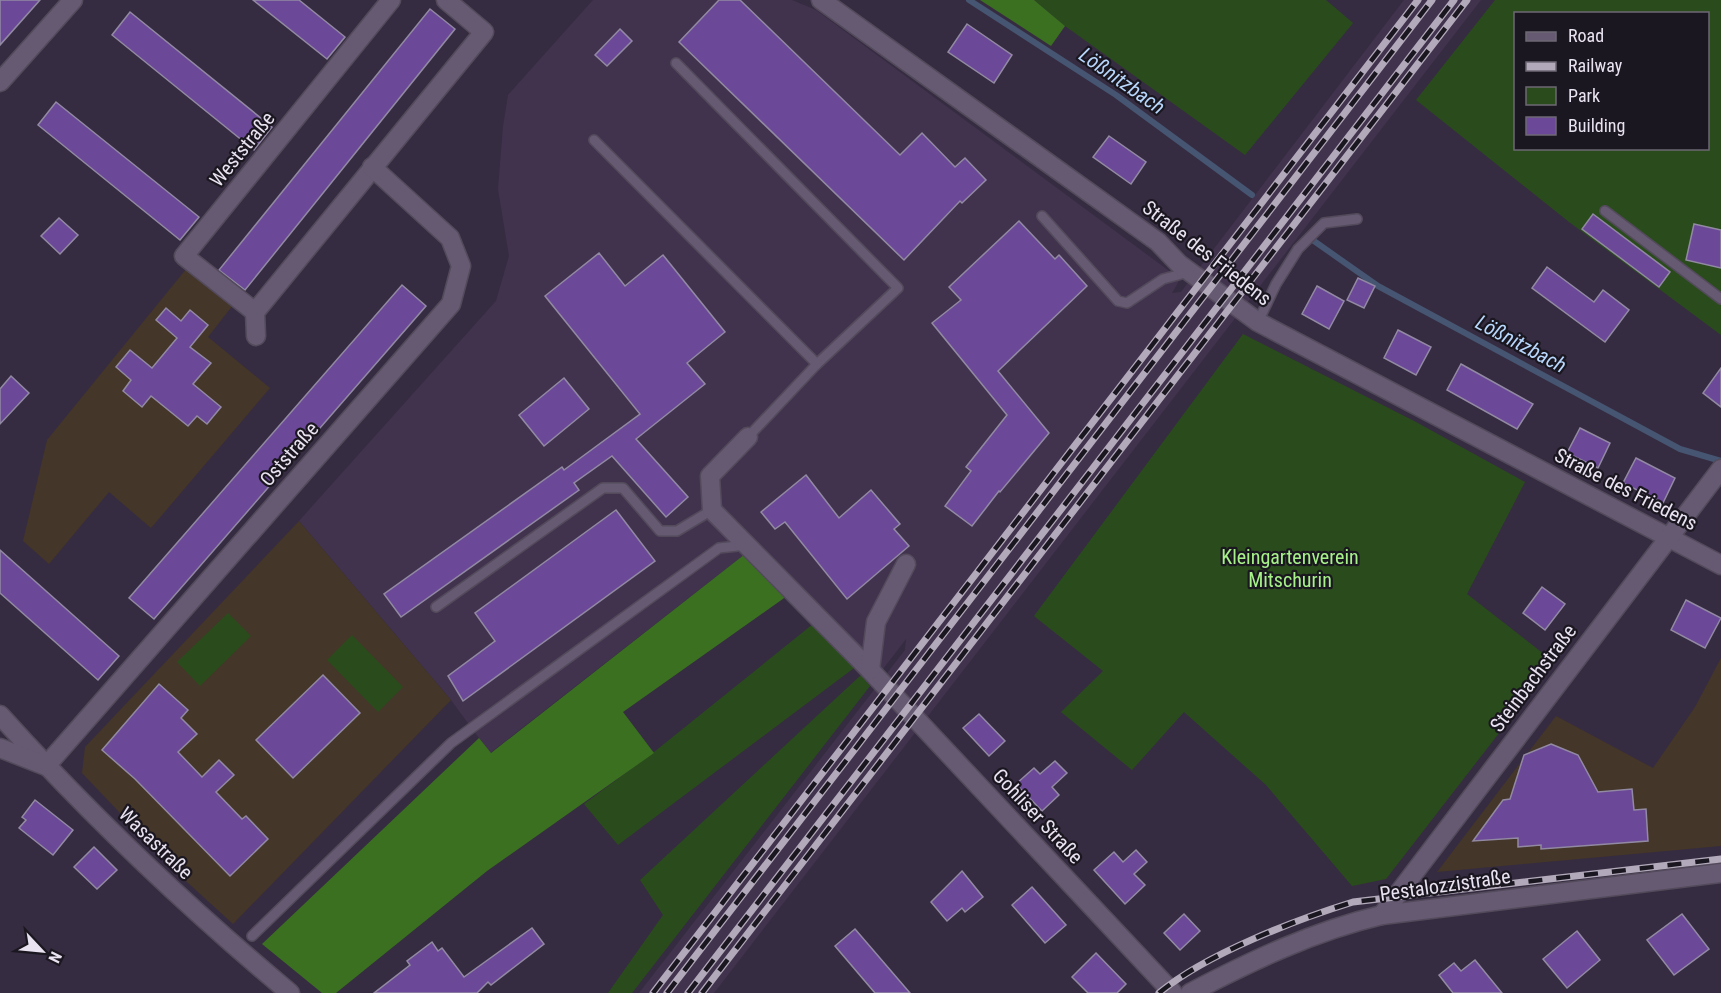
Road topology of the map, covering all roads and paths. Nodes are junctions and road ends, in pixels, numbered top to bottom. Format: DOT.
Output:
graph roads {
  1 [pos="72,0"];
  2 [pos="391,0"];
  3 [pos="446,0"];
  4 [pos="821,0"];
  5 [pos="676,63"];
  6 [pos="0,82"];
  7 [pos="594,140"];
  8 [pos="372,167"];
  9 [pos="1605,211"];
  10 [pos="1042,216"];
  11 [pos="1357,219"];
  12 [pos="1189,272"];
  13 [pos="1721,299"];
  14 [pos="255,312"];
  15 [pos="1258,322"];
  16 [pos="256,336"];
  17 [pos="817,364"];
  18 [pos="748,437"];
  19 [pos="1720,471"];
  20 [pos="712,510"];
  21 [pos="1669,537"];
  22 [pos="747,545"];
  23 [pos="906,564"];
  24 [pos="1721,565"];
  25 [pos="436,607"];
  26 [pos="870,670"];
  27 [pos="0,715"];
  28 [pos="0,748"];
  29 [pos="46,766"];
  30 [pos="1721,873"];
  31 [pos="1382,915"];
  32 [pos="252,936"];
  33 [pos="290,993"];
  34 [pos="1173,993"];
  35 [pos="1190,993"];
  1 -- 6 [label="street"];
  2 -- 14 [label="street, Weststraße"];
  3 -- 8 [label="street"];
  4 -- 12 [label="street, Straße des Friedens"];
  5 -- 17 [label="lane"];
  7 -- 17 [label="lane"];
  8 -- 14 [label="street"];
  8 -- 29 [label="street, Oststraße"];
  9 -- 13 [label="lane"];
  10 -- 12 [label="lane"];
  11 -- 15 [label="lane"];
  12 -- 15 [label="street, Straße des Friedens"];
  14 -- 16 [label="street"];
  15 -- 21 [label="street, Straße des Friedens"];
  17 -- 18 [label="lane"];
  18 -- 20 [label="street"];
  19 -- 21 [label="street, Steinbachstraße"];
  20 -- 22 [label="street, Gohliser Straße"];
  20 -- 25 [label="lane"];
  21 -- 24 [label="street, Straße des Friedens"];
  21 -- 31 [label="street, Steinbachstraße"];
  22 -- 26 [label="street, Gohliser Straße"];
  22 -- 32 [label="lane"];
  23 -- 26 [label="street"];
  26 -- 34 [label="street, Gohliser Straße"];
  27 -- 29 [label="street, Wasastraße"];
  28 -- 29 [label="street"];
  29 -- 33 [label="street, Wasastraße"];
  30 -- 31 [label="street, Pestalozzistraße"];
  31 -- 35 [label="street, Pestalozzistraße"];
}
